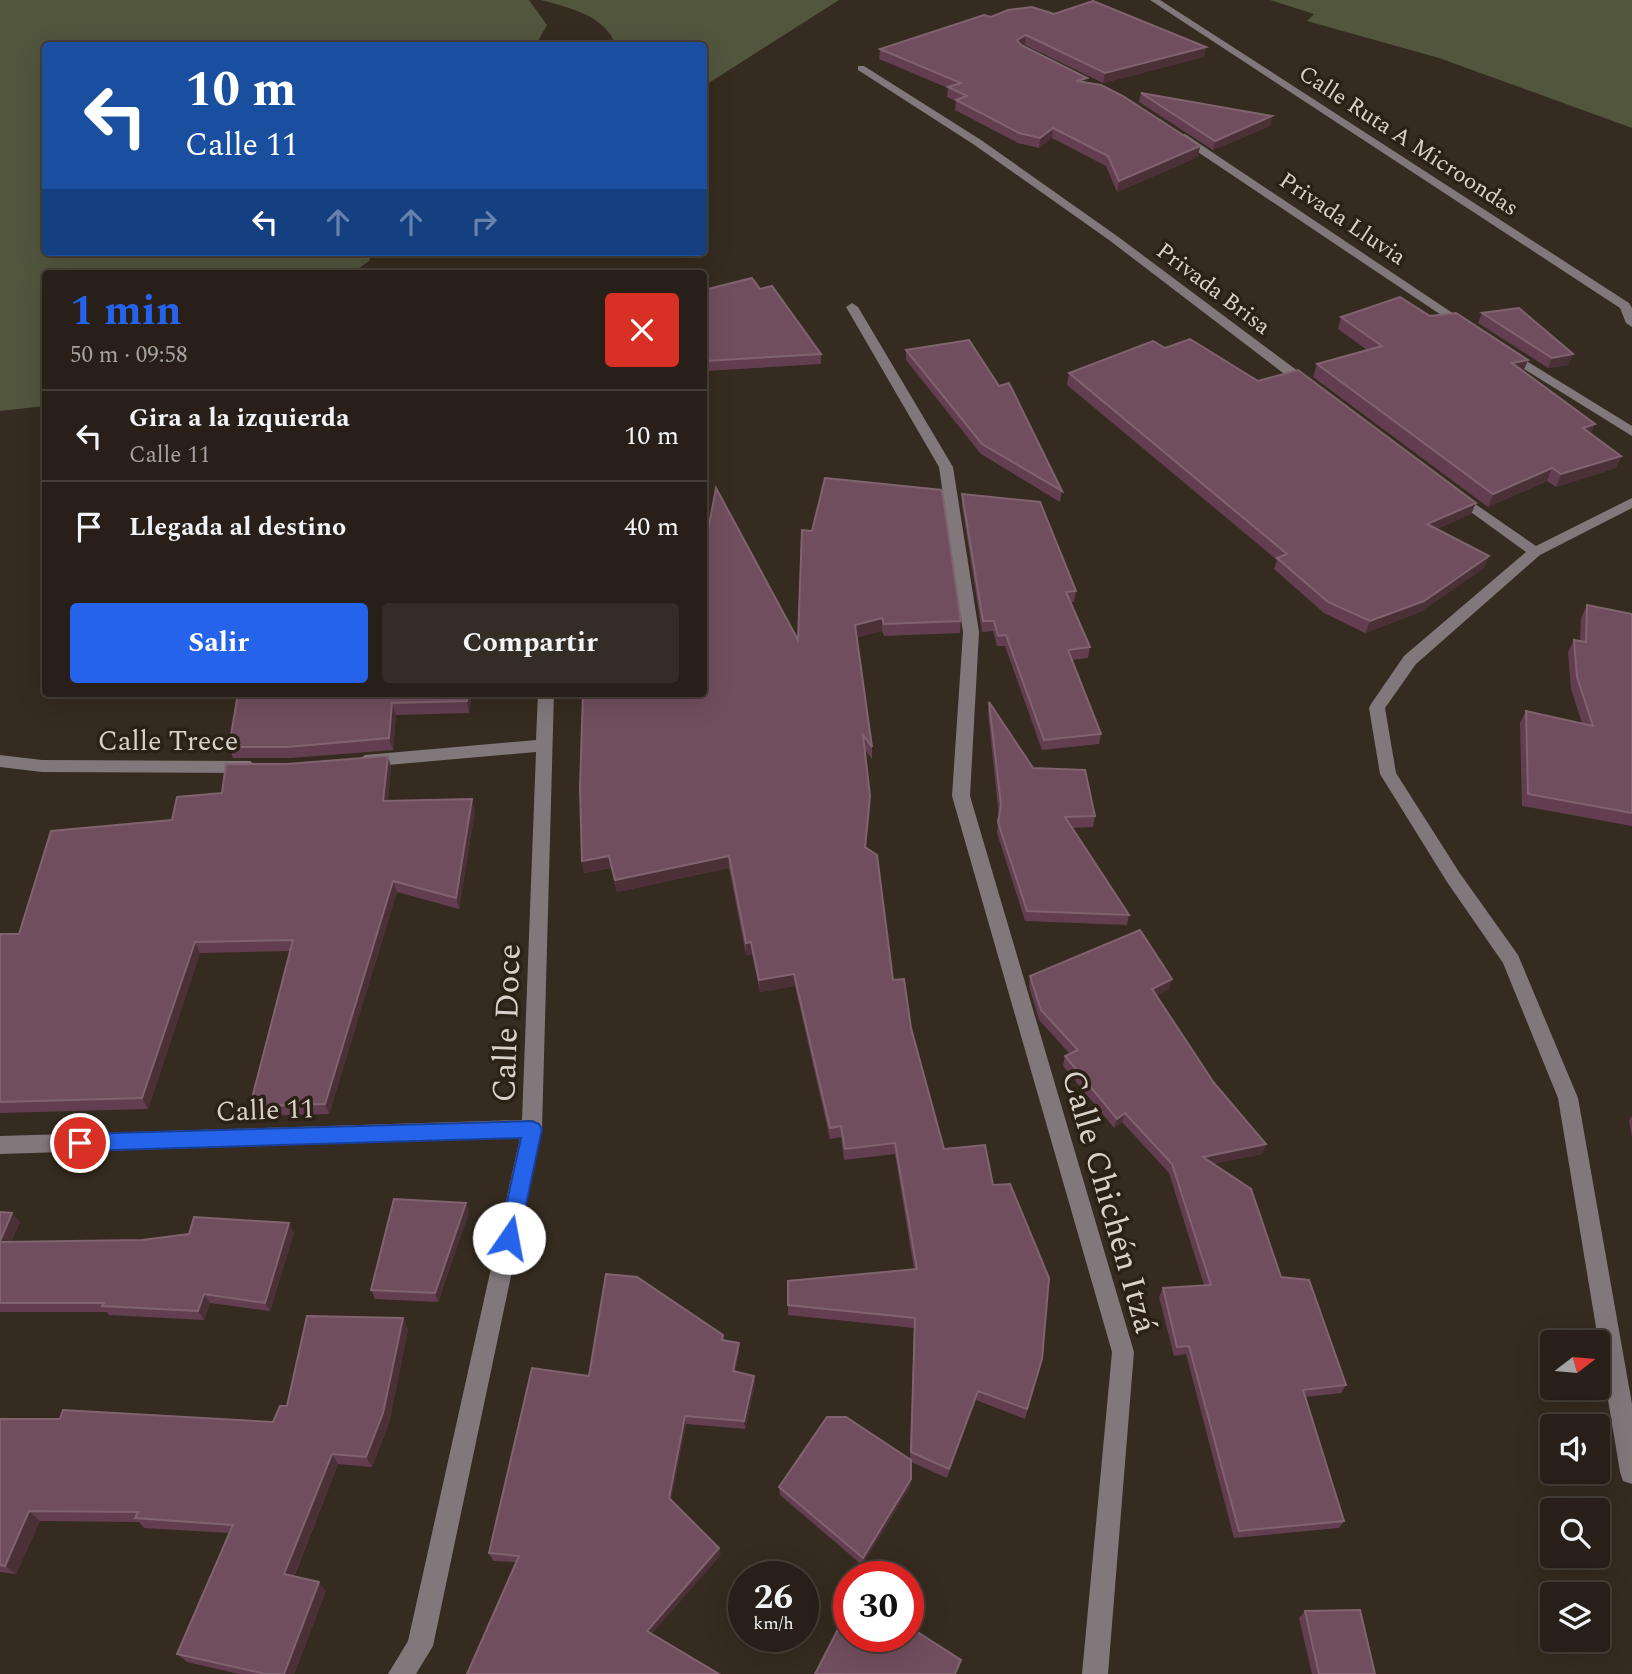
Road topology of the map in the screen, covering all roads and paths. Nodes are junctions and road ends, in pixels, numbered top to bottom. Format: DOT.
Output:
graph roads {
  1 [pos="1154,0"];
  2 [pos="861,68"];
  3 [pos="1172,130"];
  4 [pos="852,307"];
  5 [pos="1632,323"];
  6 [pos="1479,334"];
  7 [pos="1501,348"];
  8 [pos="1317,392"];
  9 [pos="1632,432"];
  10 [pos="1448,488"];
  11 [pos="1632,502"];
  12 [pos="1535,552"];
  13 [pos="546,697"];
  14 [pos="546,745"];
  15 [pos="0,761"];
  16 [pos="345,762"];
  17 [pos="264,767"];
  18 [pos="532,1129"];
  19 [pos="0,1145"];
  20 [pos="1632,1472"];
  21 [pos="401,1674"];
  22 [pos="1095,1674"];
  1 -- 5 [label="street, Calle Ruta A Microondas"];
  2 -- 8 [label="street, Privada Brisa"];
  3 -- 6 [label="street, Privada Lluvia"];
  4 -- 22 [label="street, Calle Chichén Itzá"];
  7 -- 9 [label="street"];
  10 -- 12 [label="street"];
  11 -- 12 [label="street"];
  12 -- 20 [label="street"];
  13 -- 14 [label="street, Calle Doce"];
  14 -- 16 [label="street"];
  14 -- 18 [label="street, Calle Doce"];
  15 -- 17 [label="street, Calle Trece"];
  18 -- 19 [label="street, Calle 11"];
  18 -- 21 [label="street, Calle Doce"];
}
